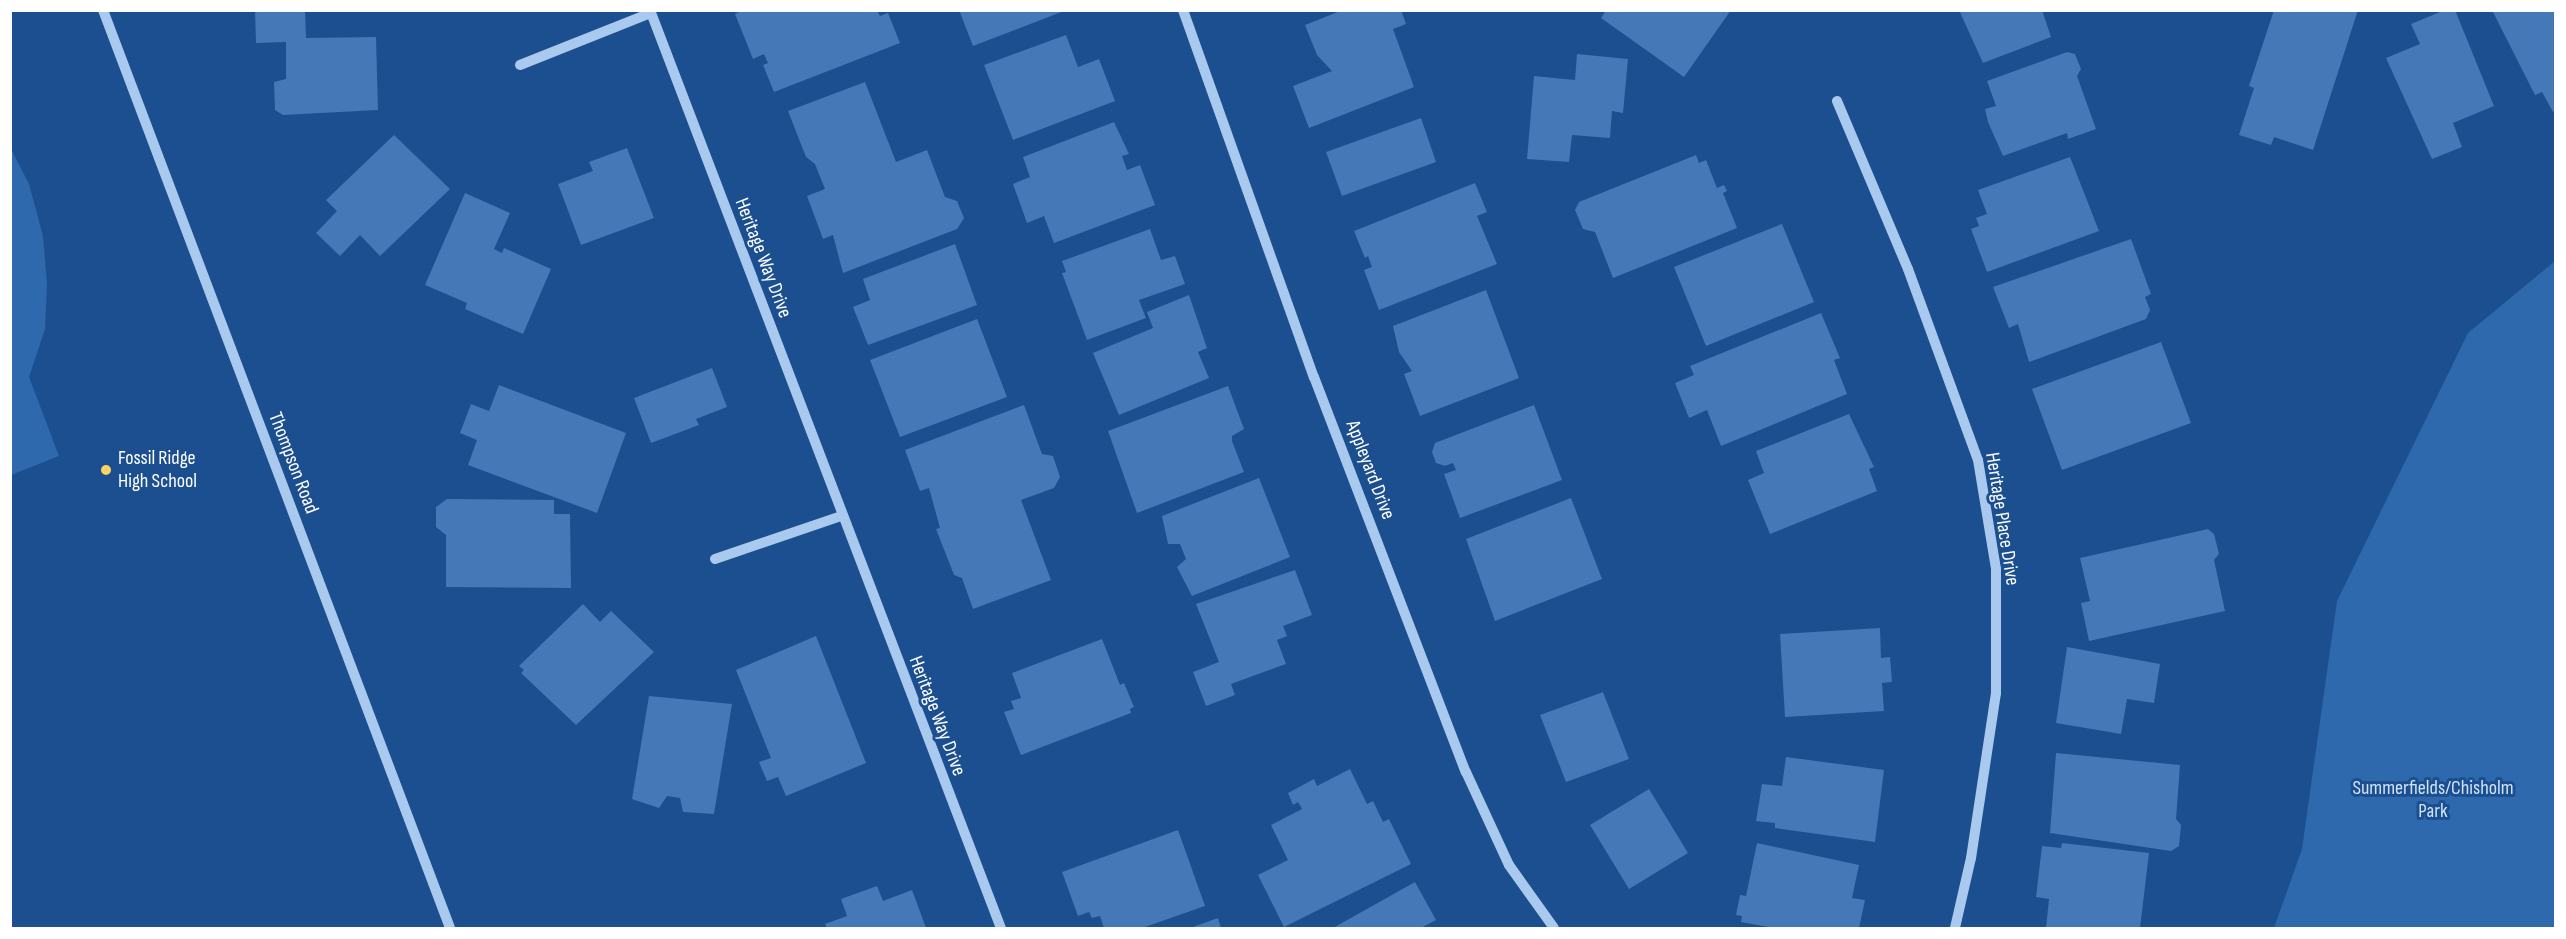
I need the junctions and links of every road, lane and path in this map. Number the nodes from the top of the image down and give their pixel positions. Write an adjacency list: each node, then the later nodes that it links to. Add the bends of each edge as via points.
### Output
1 (103, 10): 8 (street, Thompson Road)
2 (1183, 10): 10 (street, Appleyard Drive, via 1314,377 1466,772 1509,866)
3 (650, 12): 4 (street, Heritage Way Drive); 6 (street, Heritage Way Drive)
4 (520, 65)
5 (1837, 101): 11 (street, Heritage Place Drive, via 1908,269 1978,460 1996,569 1996,693 1971,858)
6 (841, 516): 7 (street); 9 (street, Heritage Way Drive)
7 (716, 559)
8 (450, 928)
9 (1000, 928)
10 (1554, 928)
11 (1955, 928)

